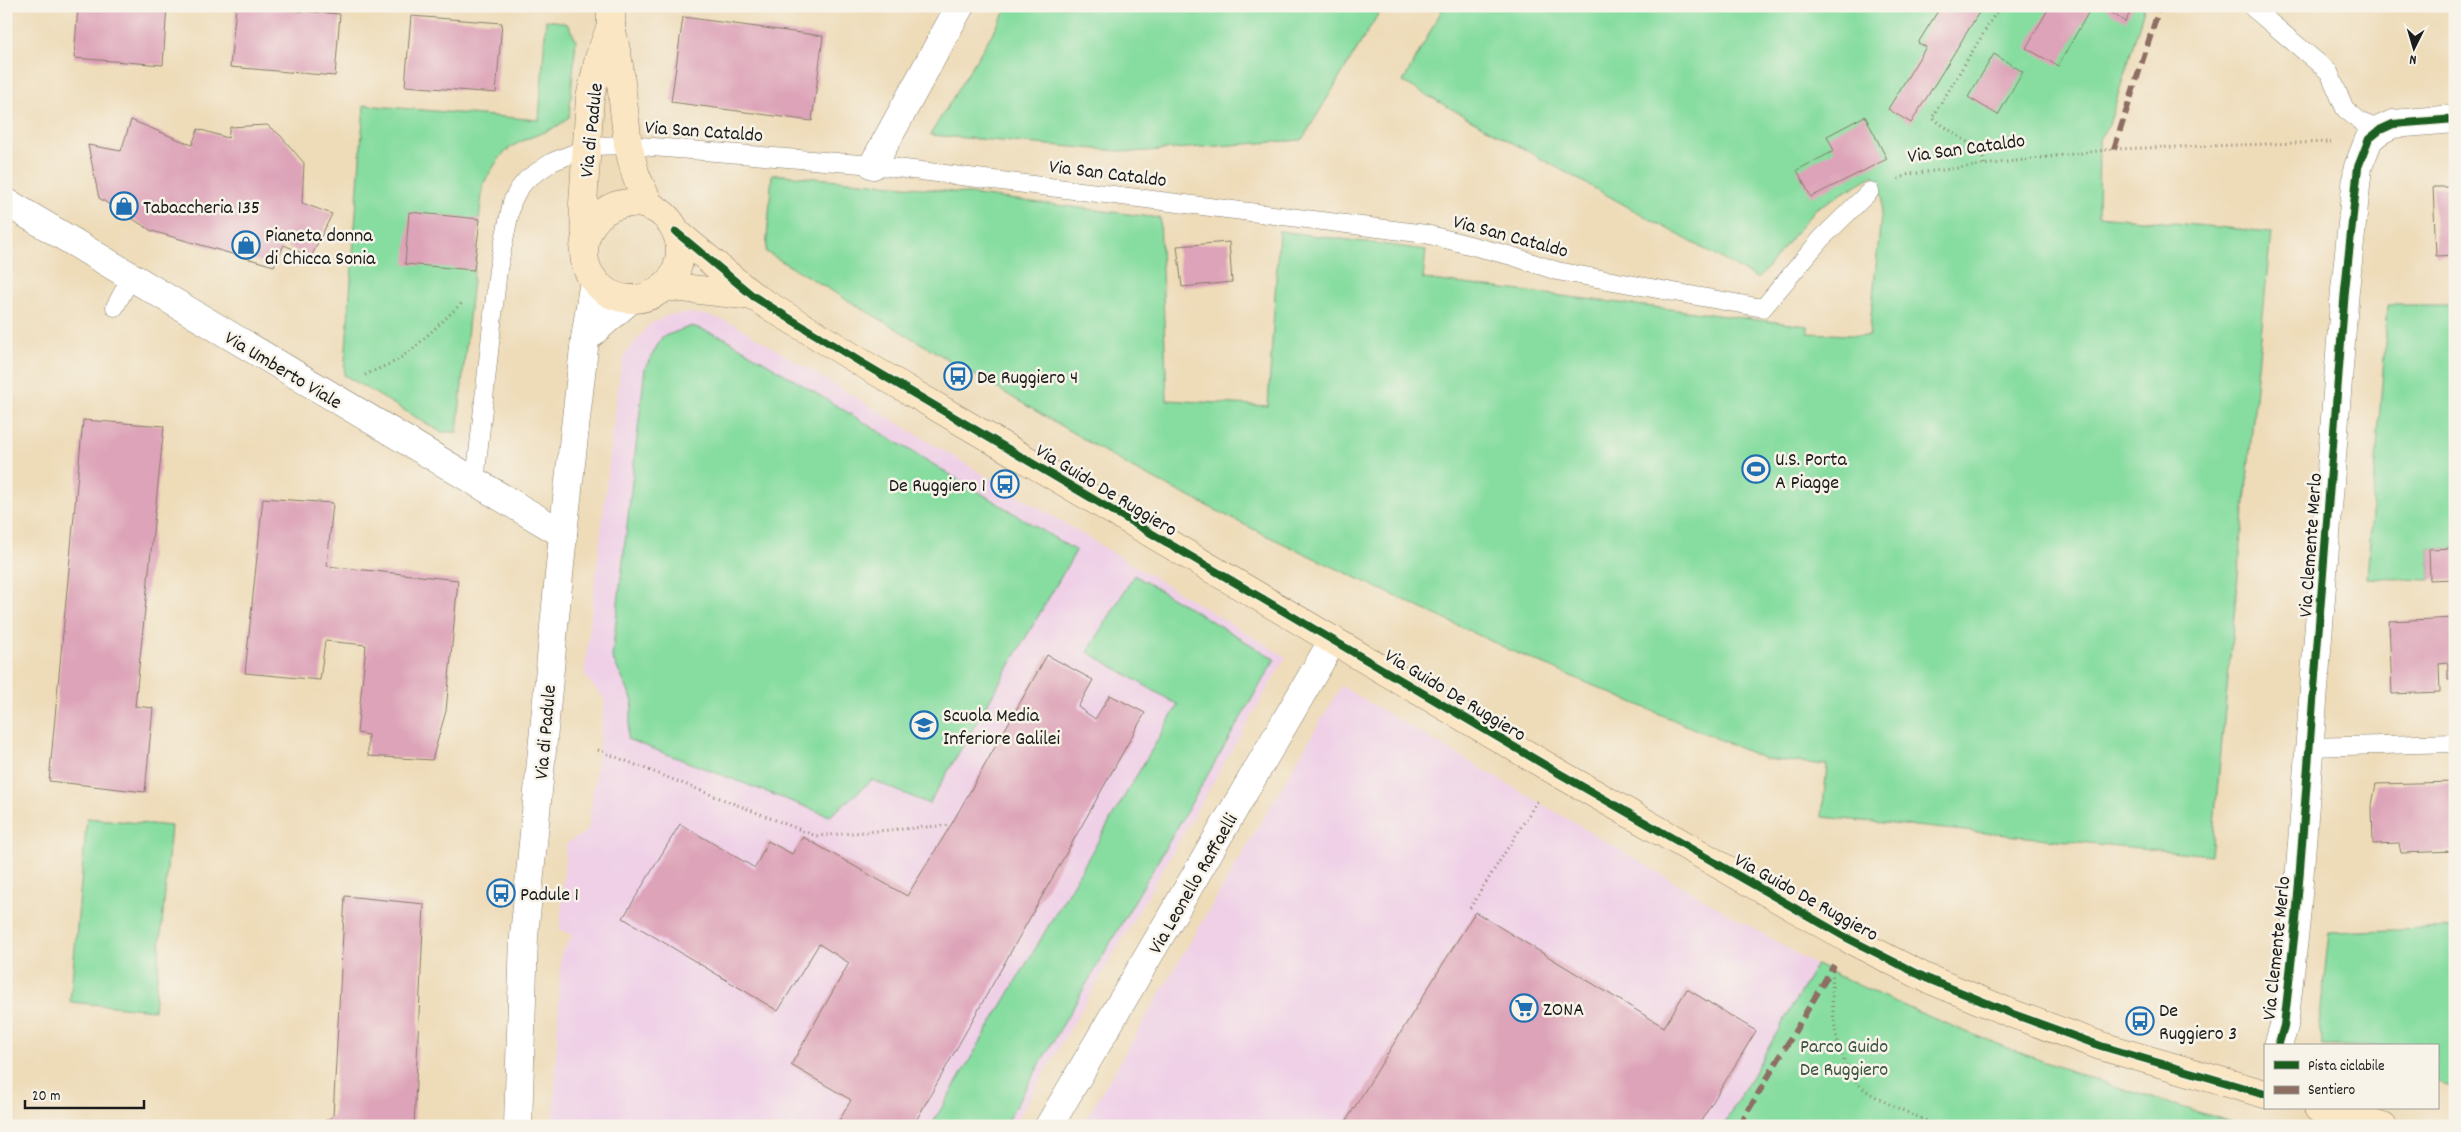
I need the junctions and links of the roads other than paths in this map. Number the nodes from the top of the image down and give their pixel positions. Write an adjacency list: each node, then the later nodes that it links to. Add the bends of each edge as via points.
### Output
1 (960, 6): 8 (street)
2 (2253, 8): 5 (lane, via 2329,72 2345,109)
3 (611, 16): 6 (street, Via di Padule); 7 (street, Via di Padule, via 593,82)
4 (2455, 119): 5 (street, via 2403,121)
5 (2375, 135): 25 (street, Via Clemente Merlo, via 2358,167 2345,290)
6 (628, 145): 7 (lane, Via San Cataldo); 8 (lane, Via San Cataldo); 11 (street, Via di Padule, via 636,176)
7 (586, 148): 13 (street, Via di Padule, via 583,204); 21 (lane, Via San Cataldo, via 539,169 518,190 509,212 498,269)
8 (873, 165): 9 (lane, Via San Cataldo, via 1426,234 1558,271 1763,308 1821,239)
9 (1870, 191)
10 (6, 202): 14 (street, Via Umberto Viale)
11 (650, 206): 12 (street, via 670,221); 13 (street, via 626,203 611,207 593,222)
12 (676, 232): 16 (street, via 679,260 674,274); 17 (street, Via Guido De Ruggiero)
13 (586, 236): 15 (street, via 584,260)
14 (131, 277): 19 (lane); 21 (street, Via Umberto Viale)
15 (594, 280): 18 (street, via 610,294); 20 (street, Via di Padule)
16 (664, 286): 17 (street, Via Guido De Ruggiero); 18 (street, via 643,298)
17 (753, 296): 23 (street, Via Guido De Ruggiero)
18 (631, 299): 20 (street)
19 (115, 307)
20 (585, 339): 22 (street, Via di Padule)
21 (475, 482): 22 (street, Via Umberto Viale)
22 (563, 534): 29 (street, Via di Padule, via 524,936)
23 (1334, 640): 27 (street, Via Guido De Ruggiero, via 1711,862 1926,978 2100,1046); 30 (street, Via Leonello Raffaelli)
24 (2455, 743): 25 (lane)
25 (2310, 747): 26 (street, Via Clemente Merlo, via 2296,920 2284,1026)
26 (2279, 1044)
27 (2264, 1093)
28 (2325, 1110): 31 (street)
29 (518, 1126)
30 (1049, 1126)
31 (2383, 1126)

